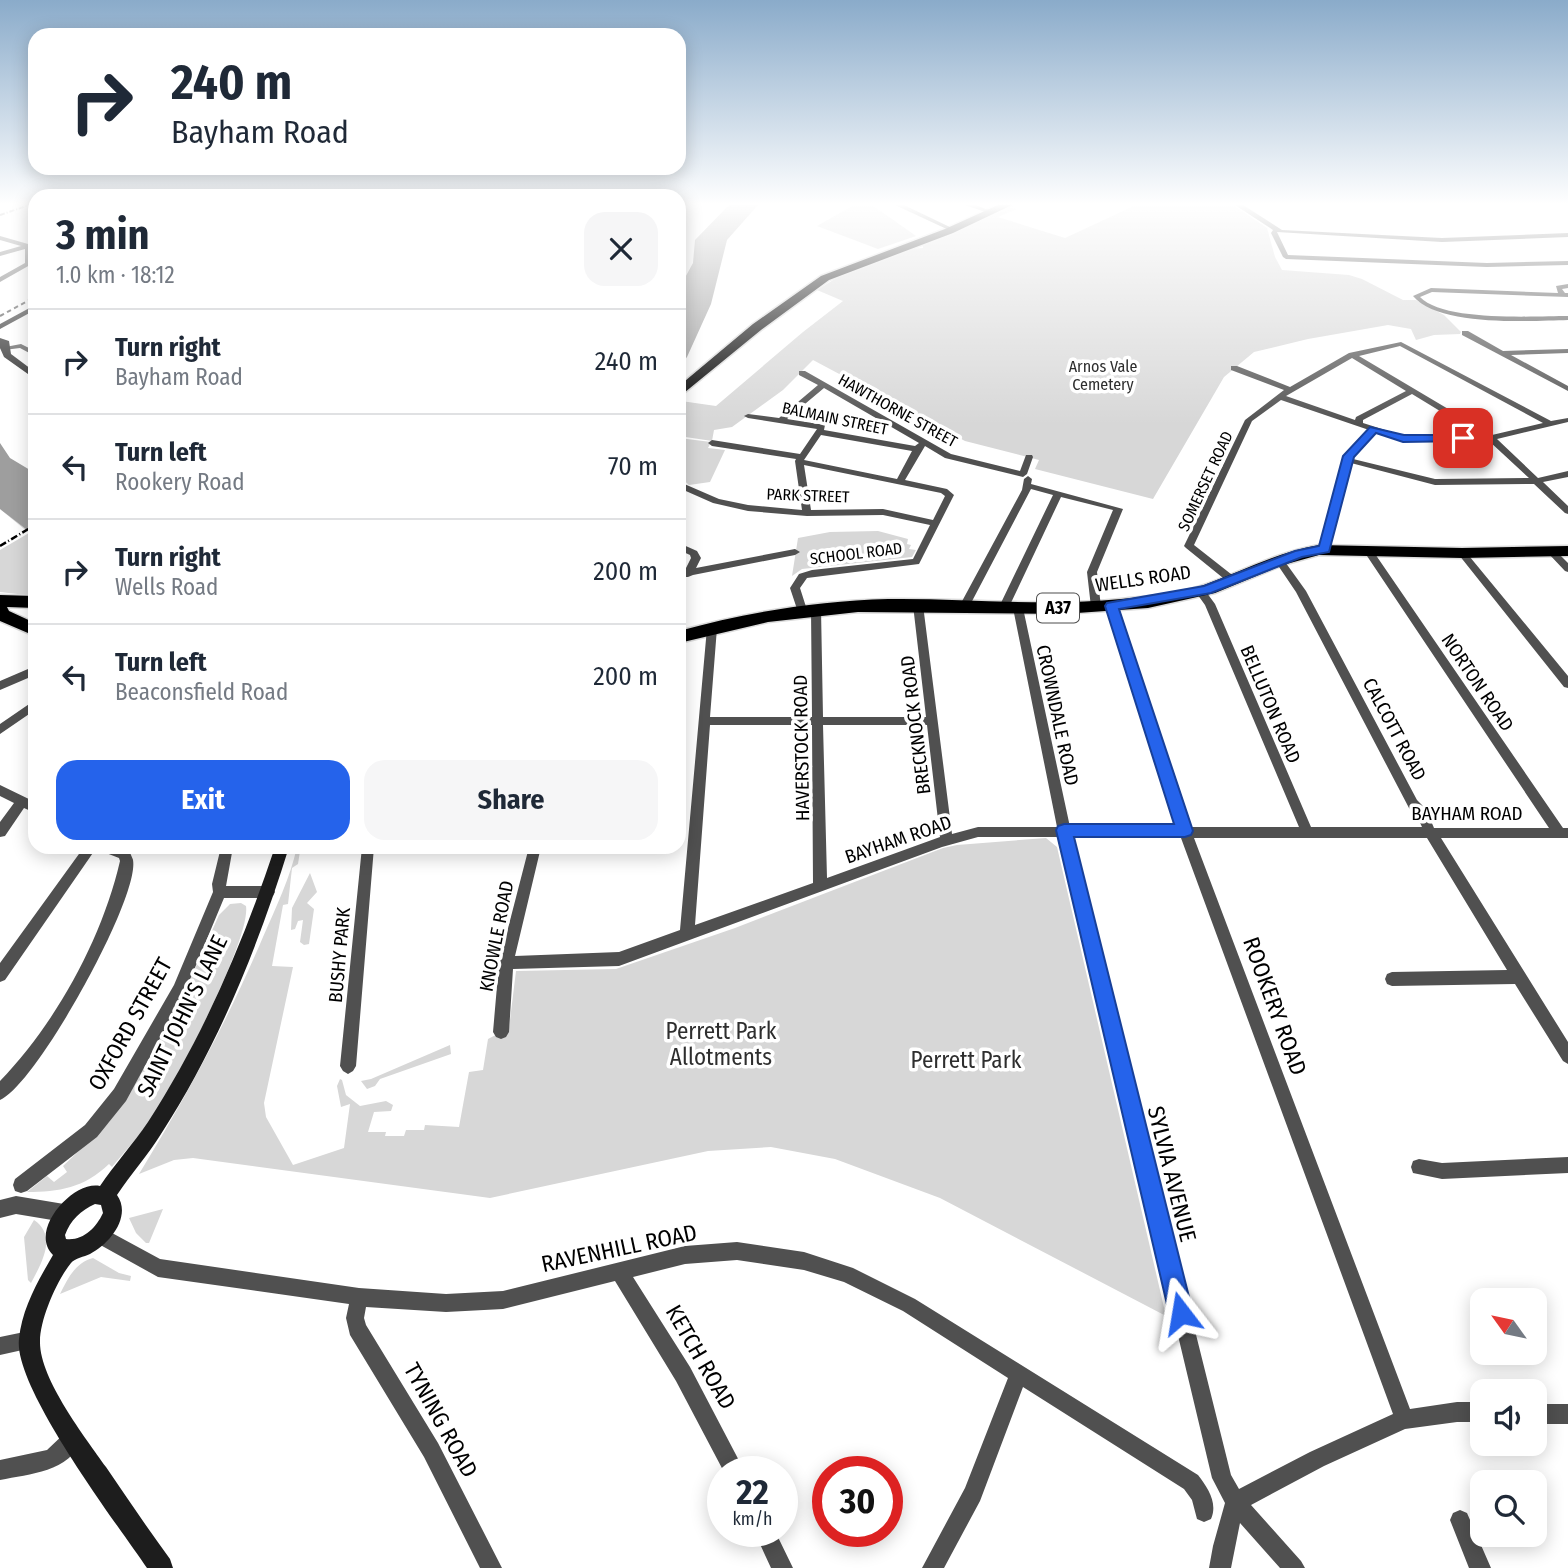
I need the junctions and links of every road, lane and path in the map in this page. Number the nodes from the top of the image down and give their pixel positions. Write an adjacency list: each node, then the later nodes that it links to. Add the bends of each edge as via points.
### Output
1 (828, 278): 17 (highway, via 757,327)
2 (1568, 286): 3 (street, via 1558,287)
3 (1566, 295): 5 (street, via 1430,290 1416,296 1426,307 1447,313)
4 (28, 311): 6 (street)
5 (1568, 318)
6 (0, 327)
7 (1465, 333): 11 (street)
8 (1, 345): 9 (street); 14 (street)
9 (28, 351)
10 (1568, 351): 11 (street)
11 (1502, 353): 18 (street)
12 (1352, 355): 19 (street, SOMERSET ROAD); 20 (street); 26 (street, SOMERSET ROAD, via 1401,344)
13 (1234, 368): 19 (street)
14 (28, 371)
15 (802, 373): 16 (street, HAWTHORNE STREET)
16 (823, 385): 24 (street); 31 (street, HAWTHORNE STREET)
17 (686, 387)
18 (1568, 389)
19 (1290, 390): 21 (street, SOMERSET ROAD)
20 (1411, 391): 25 (street, via 1359,419); 29 (street)
21 (1280, 397): 25 (street); 56 (street, SOMERSET ROAD, via 1248,422 1189,546)
22 (748, 416): 24 (street, BALMAIN STREET)
23 (1568, 420): 26 (street)
24 (780, 421): 28 (street, BALMAIN STREET, via 822,426)
25 (1359, 424): 27 (street)
26 (1550, 424): 29 (street)
27 (1374, 429): 29 (street, via 1403,439); 35 (street)
28 (819, 432): 32 (street, BALMAIN STREET); 34 (street)
29 (1491, 438): 38 (street)
30 (712, 443): 34 (street)
31 (925, 443): 32 (street); 36 (street, HAWTHORNE STREET, via 948,456)
32 (917, 449): 39 (street)
33 (1028, 457): 36 (street)
34 (801, 459): 39 (street); 44 (street)
35 (1348, 460): 38 (street, via 1434,482); 47 (street)
36 (1023, 474): 41 (street)
37 (1568, 474): 38 (street)
38 (1535, 481): 43 (street)
39 (900, 482): 45 (street, SCHOOL ROAD, via 950,495)
40 (686, 488): 44 (street, PARK STREET, via 732,505)
41 (1027, 488): 42 (street); 61 (street)
42 (1058, 494): 62 (street, ROOKERY ROAD, via 1118,509 1092,572); 63 (street)
43 (1568, 511)
44 (807, 513): 45 (street, PARK STREET, via 883,512)
45 (936, 523): 64 (street, SCHOOL ROAD, via 916,562 803,576 795,588)
46 (686, 549): 54 (street, via 696,558)
47 (1325, 549): 48 (highway, WELLS ROAD / A37); 52 (highway, WELLS ROAD / A37)
48 (1368, 550): 51 (highway, WELLS ROAD / A37); 85 (street, NORTON ROAD)
49 (1559, 551): 51 (highway, WELLS ROAD / A37); 53 (street)
50 (795, 552): 55 (street)
51 (1462, 553): 70 (street)
52 (1280, 561): 56 (highway, WELLS ROAD / A37); 84 (street, CALCOTT ROAD, via 1301,591)
53 (1568, 569)
54 (686, 571)
55 (686, 574)
56 (1232, 580): 57 (highway, WELLS ROAD / A37)
57 (1200, 591): 62 (highway, WELLS ROAD / A37); 83 (street, BELLUTON ROAD, via 1210,604)
58 (0, 602): 59 (highway); 65 (highway)
59 (28, 603)
60 (918, 605): 61 (highway, WELLS ROAD / A37); 64 (highway, WELLS ROAD / A37); 75 (street, BRECKNOCK ROAD)
61 (965, 606): 63 (highway, WELLS ROAD / A37)
62 (1104, 606): 63 (highway, WELLS ROAD / A37); 81 (street, ROOKERY ROAD)
63 (1011, 607): 80 (street, CROWNDALE ROAD)
64 (809, 609): 67 (highway, WELLS ROAD / A37); 74 (street, HAVERSTOCK ROAD)
65 (13, 611): 66 (highway, via 3,615)
66 (28, 628)
67 (712, 628): 68 (highway, WELLS ROAD / A37); 73 (street)
68 (686, 635)
69 (28, 673): 71 (street)
70 (1568, 684)
71 (0, 685)
72 (28, 712): 76 (street)
73 (706, 721): 74 (street); 96 (street)
74 (817, 721): 75 (street); 93 (street, HAVERSTOCK ROAD)
75 (932, 721): 86 (street, BRECKNOCK ROAD)
76 (0, 730)
77 (0, 790): 78 (street)
78 (22, 801): 79 (street); 82 (street)
79 (28, 804)
80 (1064, 830): 81 (street, BAYHAM ROAD); 86 (street, BAYHAM ROAD, via 978,832); 125 (street, SYLVIA AVENUE, via 1222,1478)
81 (1185, 831): 83 (street, BAYHAM ROAD); 121 (street, ROOKERY ROAD)
82 (0, 832)
83 (1307, 832): 84 (street, BAYHAM ROAD)
84 (1430, 832): 85 (street, BAYHAM ROAD); 99 (street, CALCOTT ROAD)
85 (1564, 833)
86 (947, 841): 93 (street, BAYHAM ROAD)
87 (86, 854): 98 (street)
88 (124, 854): 104 (street, via 126,872 99,945 26,1064)
89 (226, 854): 94 (street, OXFORD STREET)
90 (280, 854): 95 (street, SAINT JOHN'S LANE)
91 (367, 854): 103 (street, BUSHY PARK)
92 (533, 854): 97 (street, KNOWLE ROAD)
93 (820, 887): 96 (street, BAYHAM ROAD)
94 (220, 892): 95 (street); 107 (street, OXFORD STREET, via 178,989 120,1095 90,1131)
95 (268, 892): 108 (street, SAINT JOHN'S LANE, via 182,1083)
96 (687, 934): 97 (street, BAYHAM ROAD, via 611,961)
97 (506, 963): 101 (street, KNOWLE ROAD)
98 (0, 975)
99 (1520, 977): 100 (street); 102 (street, CALCOTT ROAD)
100 (1392, 979)
101 (501, 1032)
102 (1568, 1056)
103 (348, 1066)
104 (0, 1092)
105 (1568, 1166): 106 (street, via 1442,1171)
106 (1419, 1167)
107 (21, 1185)
108 (105, 1195): 110 (street, via 86,1196); 111 (street, via 113,1209)
109 (0, 1209): 110 (street, via 16,1205)
110 (64, 1213): 112 (street, via 55,1238)
111 (101, 1236): 112 (street, via 87,1246); 114 (street, RAVENHILL ROAD, via 159,1268)
112 (66, 1250): 115 (street, via 41,1296)
113 (622, 1270): 114 (street, RAVENHILL ROAD, via 473,1304); 117 (street, RAVENHILL ROAD, via 685,1255 737,1251 804,1261 879,1288); 123 (street, KETCH ROAD)
114 (359, 1297): 130 (street, TYNING ROAD, via 358,1328 431,1450)
115 (29, 1340): 116 (street); 122 (street, via 50,1404)
116 (0, 1346)
117 (1019, 1373): 126 (street, RAVENHILL ROAD, via 1191,1482 1201,1496); 132 (street, via 973,1494)
118 (1470, 1412): 121 (street)
119 (1547, 1414): 120 (street)
120 (1568, 1414)
121 (1404, 1419): 125 (street)
122 (73, 1439): 124 (street, via 52,1459); 129 (street)
123 (727, 1456)
124 (0, 1470)
125 (1235, 1502): 133 (street); 134 (street, SYLVIA AVENUE)
126 (1204, 1512)
127 (772, 1547): 131 (street)
128 (1474, 1547): 135 (street)
129 (156, 1566)
130 (491, 1568)
131 (782, 1568)
132 (933, 1568)
133 (1220, 1568)
134 (1294, 1568)
135 (1480, 1568)

